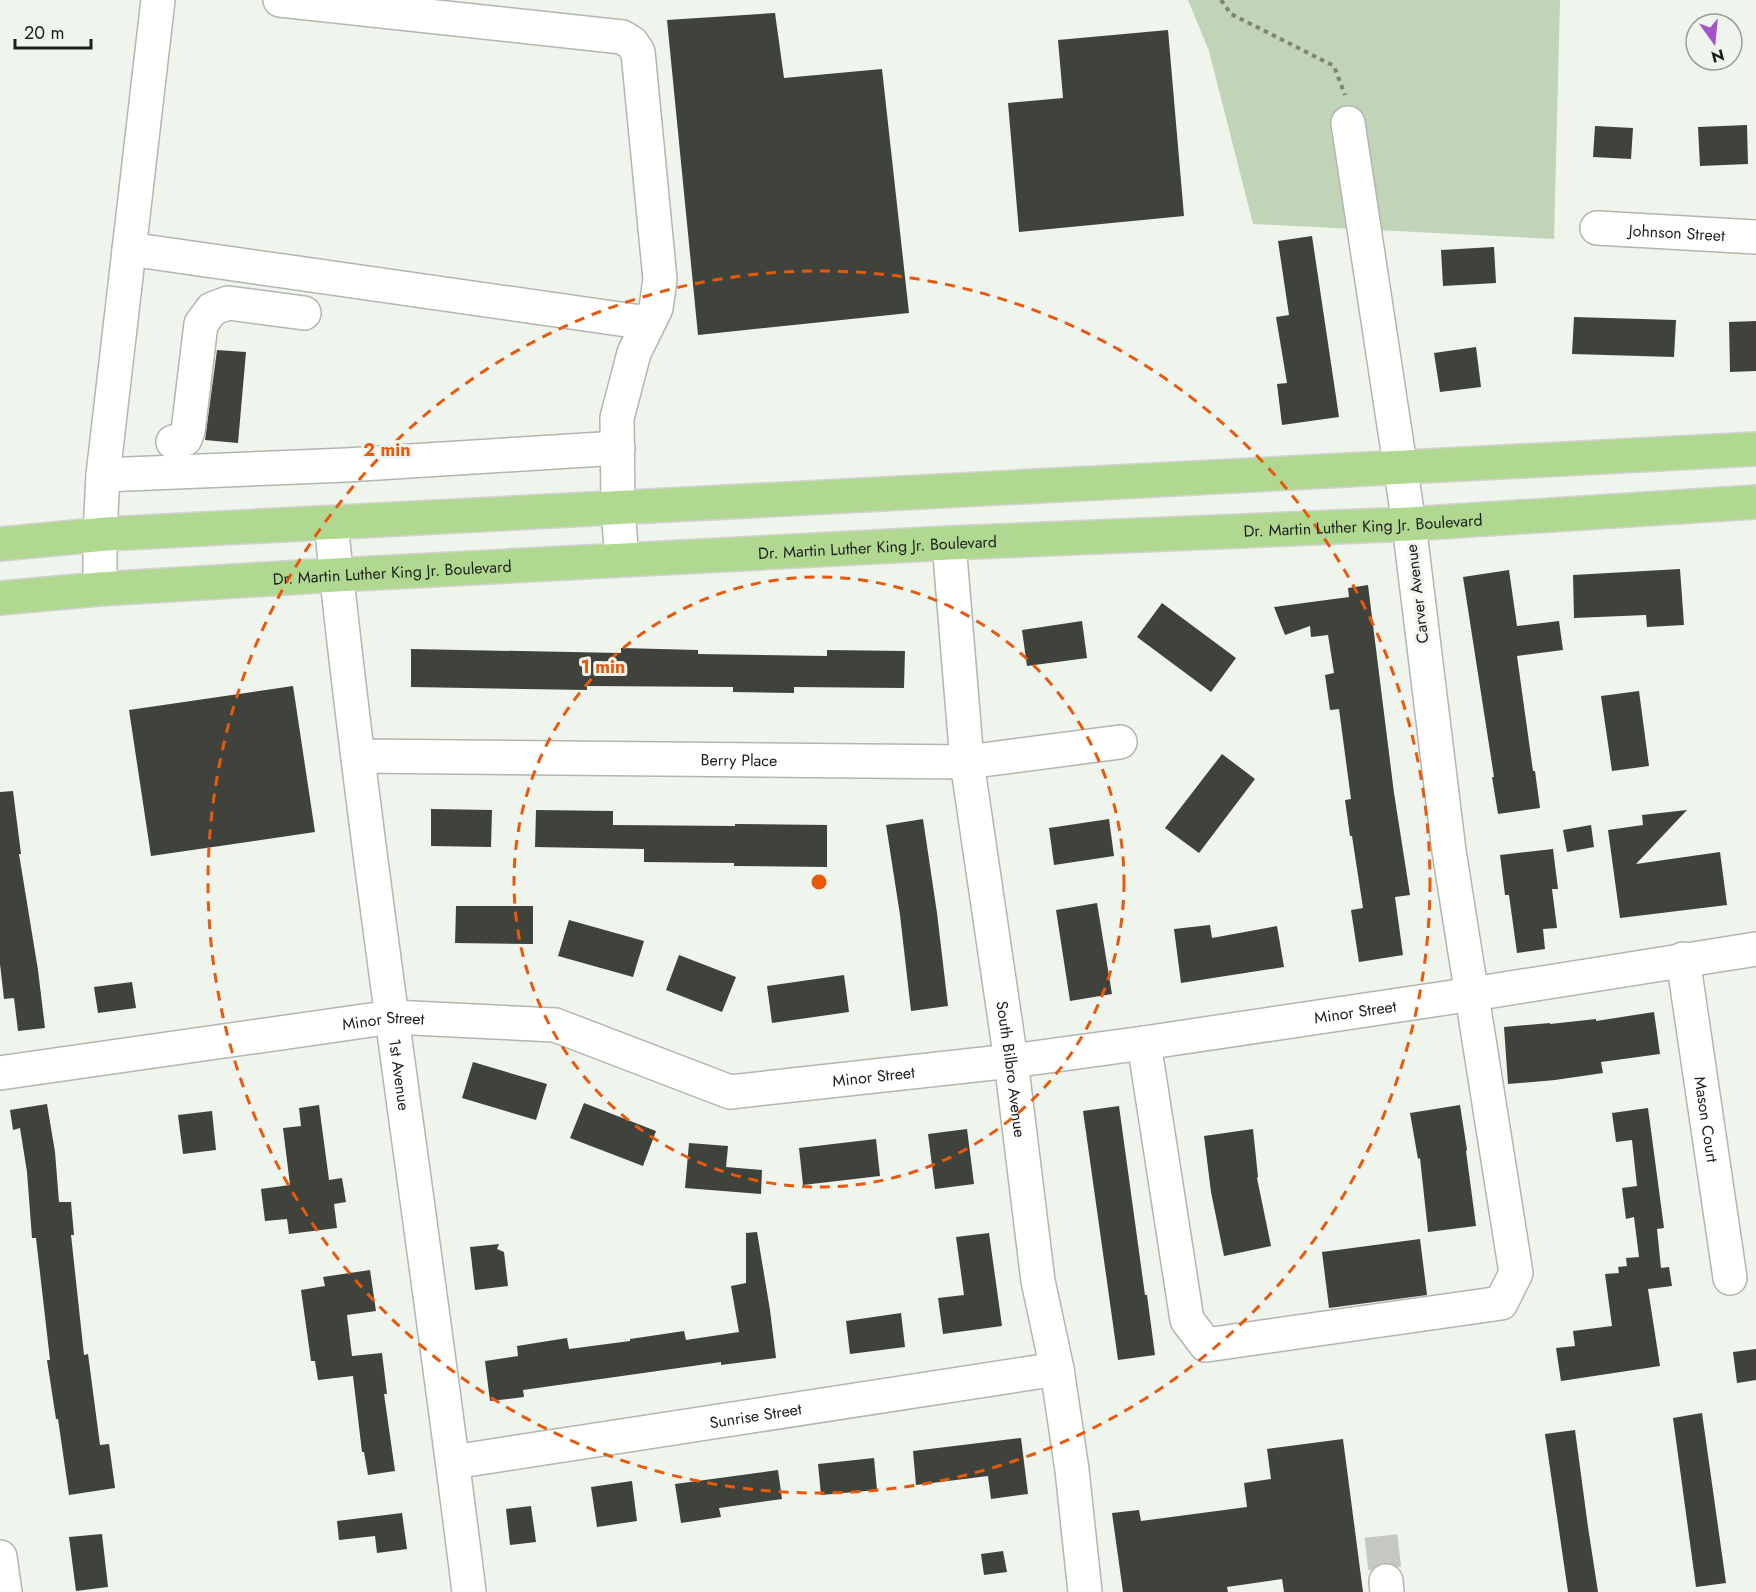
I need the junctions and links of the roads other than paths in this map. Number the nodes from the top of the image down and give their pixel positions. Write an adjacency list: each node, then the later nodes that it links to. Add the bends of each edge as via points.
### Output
1 (159, 0): 6 (street)
2 (280, 0): 8 (street, via 622,37 632,44 638,52 660,279 656,308)
3 (1347, 109): 12 (street, Carver Avenue)
4 (1597, 228): 5 (street, Johnson Street)
5 (1756, 237)
6 (129, 249): 8 (street); 13 (street)
7 (304, 313): 9 (street, via 228,303 212,309 201,324 188,431 185,439)
8 (648, 323): 10 (street, via 634,353 617,418)
9 (173, 442)
10 (618, 448): 13 (street); 15 (street)
11 (1756, 449): 12 (main road)
12 (1400, 466): 15 (main road); 17 (street, Carver Avenue)
13 (102, 475): 18 (street)
14 (1756, 502): 17 (main road, Dr. Martin Luther King Jr. Boulevard)
15 (618, 508): 16 (main road); 21 (street)
16 (331, 523): 18 (main road); 22 (street, 1st Avenue)
17 (1409, 524): 19 (main road, Dr. Martin Luther King Jr. Boulevard); 30 (street, Carver Avenue, via 1449,851)
18 (100, 535): 20 (main road); 23 (street)
19 (949, 543): 21 (main road, Dr. Martin Luther King Jr. Boulevard); 27 (street, South Bilbro Avenue)
20 (0, 544)
21 (622, 560): 22 (main road, Dr. Martin Luther King Jr. Boulevard)
22 (336, 575): 23 (main road, Dr. Martin Luther King Jr. Boulevard); 26 (street, 1st Avenue)
23 (100, 589): 24 (main road, Dr. Martin Luther King Jr. Boulevard)
24 (0, 598)
25 (1120, 742): 27 (street, Berry Place)
26 (358, 756): 27 (street, Berry Place); 31 (street, 1st Avenue)
27 (967, 762): 33 (street, South Bilbro Avenue)
28 (1756, 949): 29 (street, Minor Street)
29 (1683, 959): 30 (street, Minor Street); 35 (street, Mason Court)
30 (1473, 994): 32 (street, Minor Street); 32 (street, Carver Avenue, via 1516,1273 1501,1303 1206,1345 1187,1320)
31 (392, 1017): 33 (street, Minor Street, via 555,1025 730,1092); 34 (street, Minor Street); 37 (street, 1st Avenue)
32 (1144, 1043): 33 (street, Minor Street)
33 (1011, 1061): 36 (street, South Bilbro Avenue, via 1039,1291)
34 (0, 1073)
35 (1730, 1278)
36 (1057, 1369): 37 (street, Sunrise Street); 41 (street, South Bilbro Avenue)
37 (453, 1462): 40 (street, 1st Avenue)
38 (0, 1557): 39 (street)
39 (5, 1592)
40 (469, 1592)
41 (1085, 1592)

